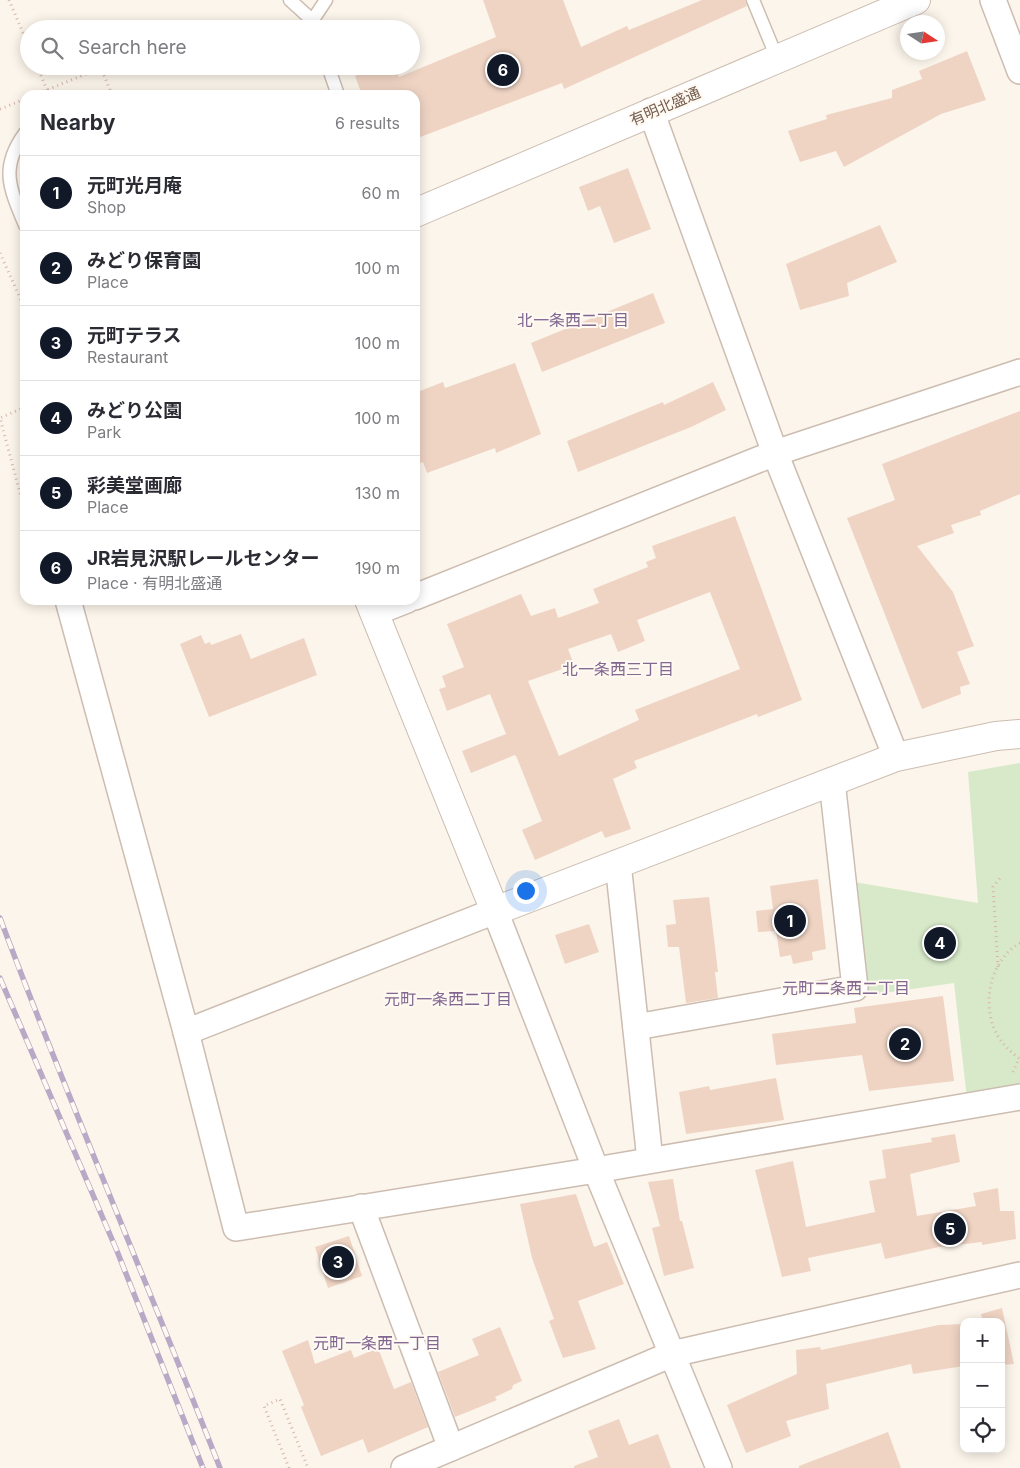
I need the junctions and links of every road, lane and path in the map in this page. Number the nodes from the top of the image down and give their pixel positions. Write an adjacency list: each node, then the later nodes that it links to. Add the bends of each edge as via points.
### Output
1 (9, 0): 9 (path)
2 (290, 0): 7 (lane)
3 (326, 0): 8 (lane)
4 (753, 0): 10 (lane)
5 (916, 0): 10 (street, 有明北盛通)
6 (993, 0): 11 (street)
7 (306, 20)
8 (314, 20)
9 (20, 26)
10 (777, 58): 21 (street, 有明北盛通)
11 (1020, 71)
12 (41, 75): 16 (path)
13 (84, 75): 16 (path)
14 (104, 75): 17 (path)
15 (331, 75): 18 (lane)
16 (47, 90)
17 (110, 90)
18 (336, 90)
19 (20, 101): 20 (path)
20 (0, 109)
21 (651, 112): 23 (street, 有明北盛通); 29 (street)
22 (20, 138): 24 (lane, via 7,158 4,176)
23 (420, 211)
24 (20, 213)
25 (0, 253): 26 (path)
26 (20, 299)
27 (1020, 372): 29 (street)
28 (20, 409): 30 (path, via 0,418)
29 (775, 453): 31 (street); 35 (street)
30 (20, 493)
31 (420, 595)
32 (69, 605): 43 (street)
33 (371, 606): 39 (street)
34 (1020, 734): 35 (street)
35 (896, 757): 36 (street)
36 (832, 781): 37 (street); 42 (street, via 855,988)
37 (618, 863): 39 (street); 42 (street)
38 (1000, 878): 41 (path, via 993,886)
39 (494, 911): 43 (street); 47 (street)
40 (1020, 943): 41 (path, via 1003,958)
41 (998, 968): 44 (path, via 992,979 988,1003 993,1028 1006,1048)
42 (636, 1027): 46 (street)
43 (186, 1032): 48 (street, via 236,1228)
44 (1020, 1059)
45 (1020, 1097): 46 (street)
46 (650, 1160): 47 (street)
47 (596, 1170): 48 (street); 50 (street)
48 (361, 1207): 51 (street)
49 (1020, 1275): 50 (street)
50 (672, 1354): 51 (street); 55 (street)
51 (450, 1448): 54 (street)
52 (289, 1468): 53 (path, via 264,1406 280,1399)
53 (308, 1468)
54 (404, 1468)
55 (719, 1468)

